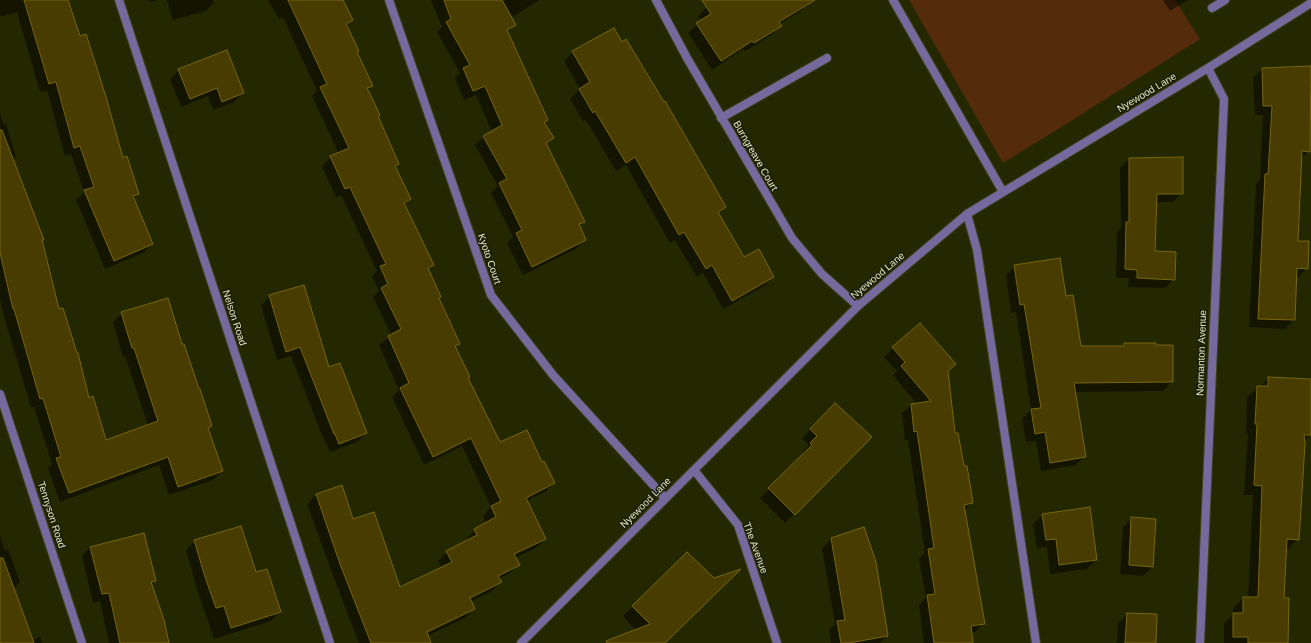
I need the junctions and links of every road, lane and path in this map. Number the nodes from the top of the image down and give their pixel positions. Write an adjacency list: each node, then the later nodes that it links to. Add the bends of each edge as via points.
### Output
1 (119, 0): 18 (street, Nelson Road)
2 (389, 0): 16 (street, Kyoto Court, via 491,295 553,375)
3 (656, 0): 10 (street, Burngreave Court)
4 (893, 0): 11 (street)
5 (1225, 0): 7 (street)
6 (1311, 3): 9 (street, Nyewood Lane)
7 (1212, 8)
8 (827, 58): 10 (street)
9 (1208, 68): 11 (street, Nyewood Lane); 22 (street, Normanton Avenue, via 1224,99)
10 (721, 118): 13 (street, Burngreave Court, via 792,238 822,274)
11 (1003, 192): 12 (street, Nyewood Lane)
12 (967, 214): 13 (street, Nyewood Lane); 21 (street, via 978,250)
13 (858, 306): 15 (street, Nyewood Lane)
14 (0, 394): 17 (street, Tennyson Road)
15 (694, 470): 16 (street, Nyewood Lane); 20 (street, The Avenue, via 738,525)
16 (665, 498): 19 (street, Nyewood Lane)
17 (82, 643)
18 (330, 643)
19 (521, 643)
20 (777, 643)
21 (1036, 643)
22 (1200, 643)

